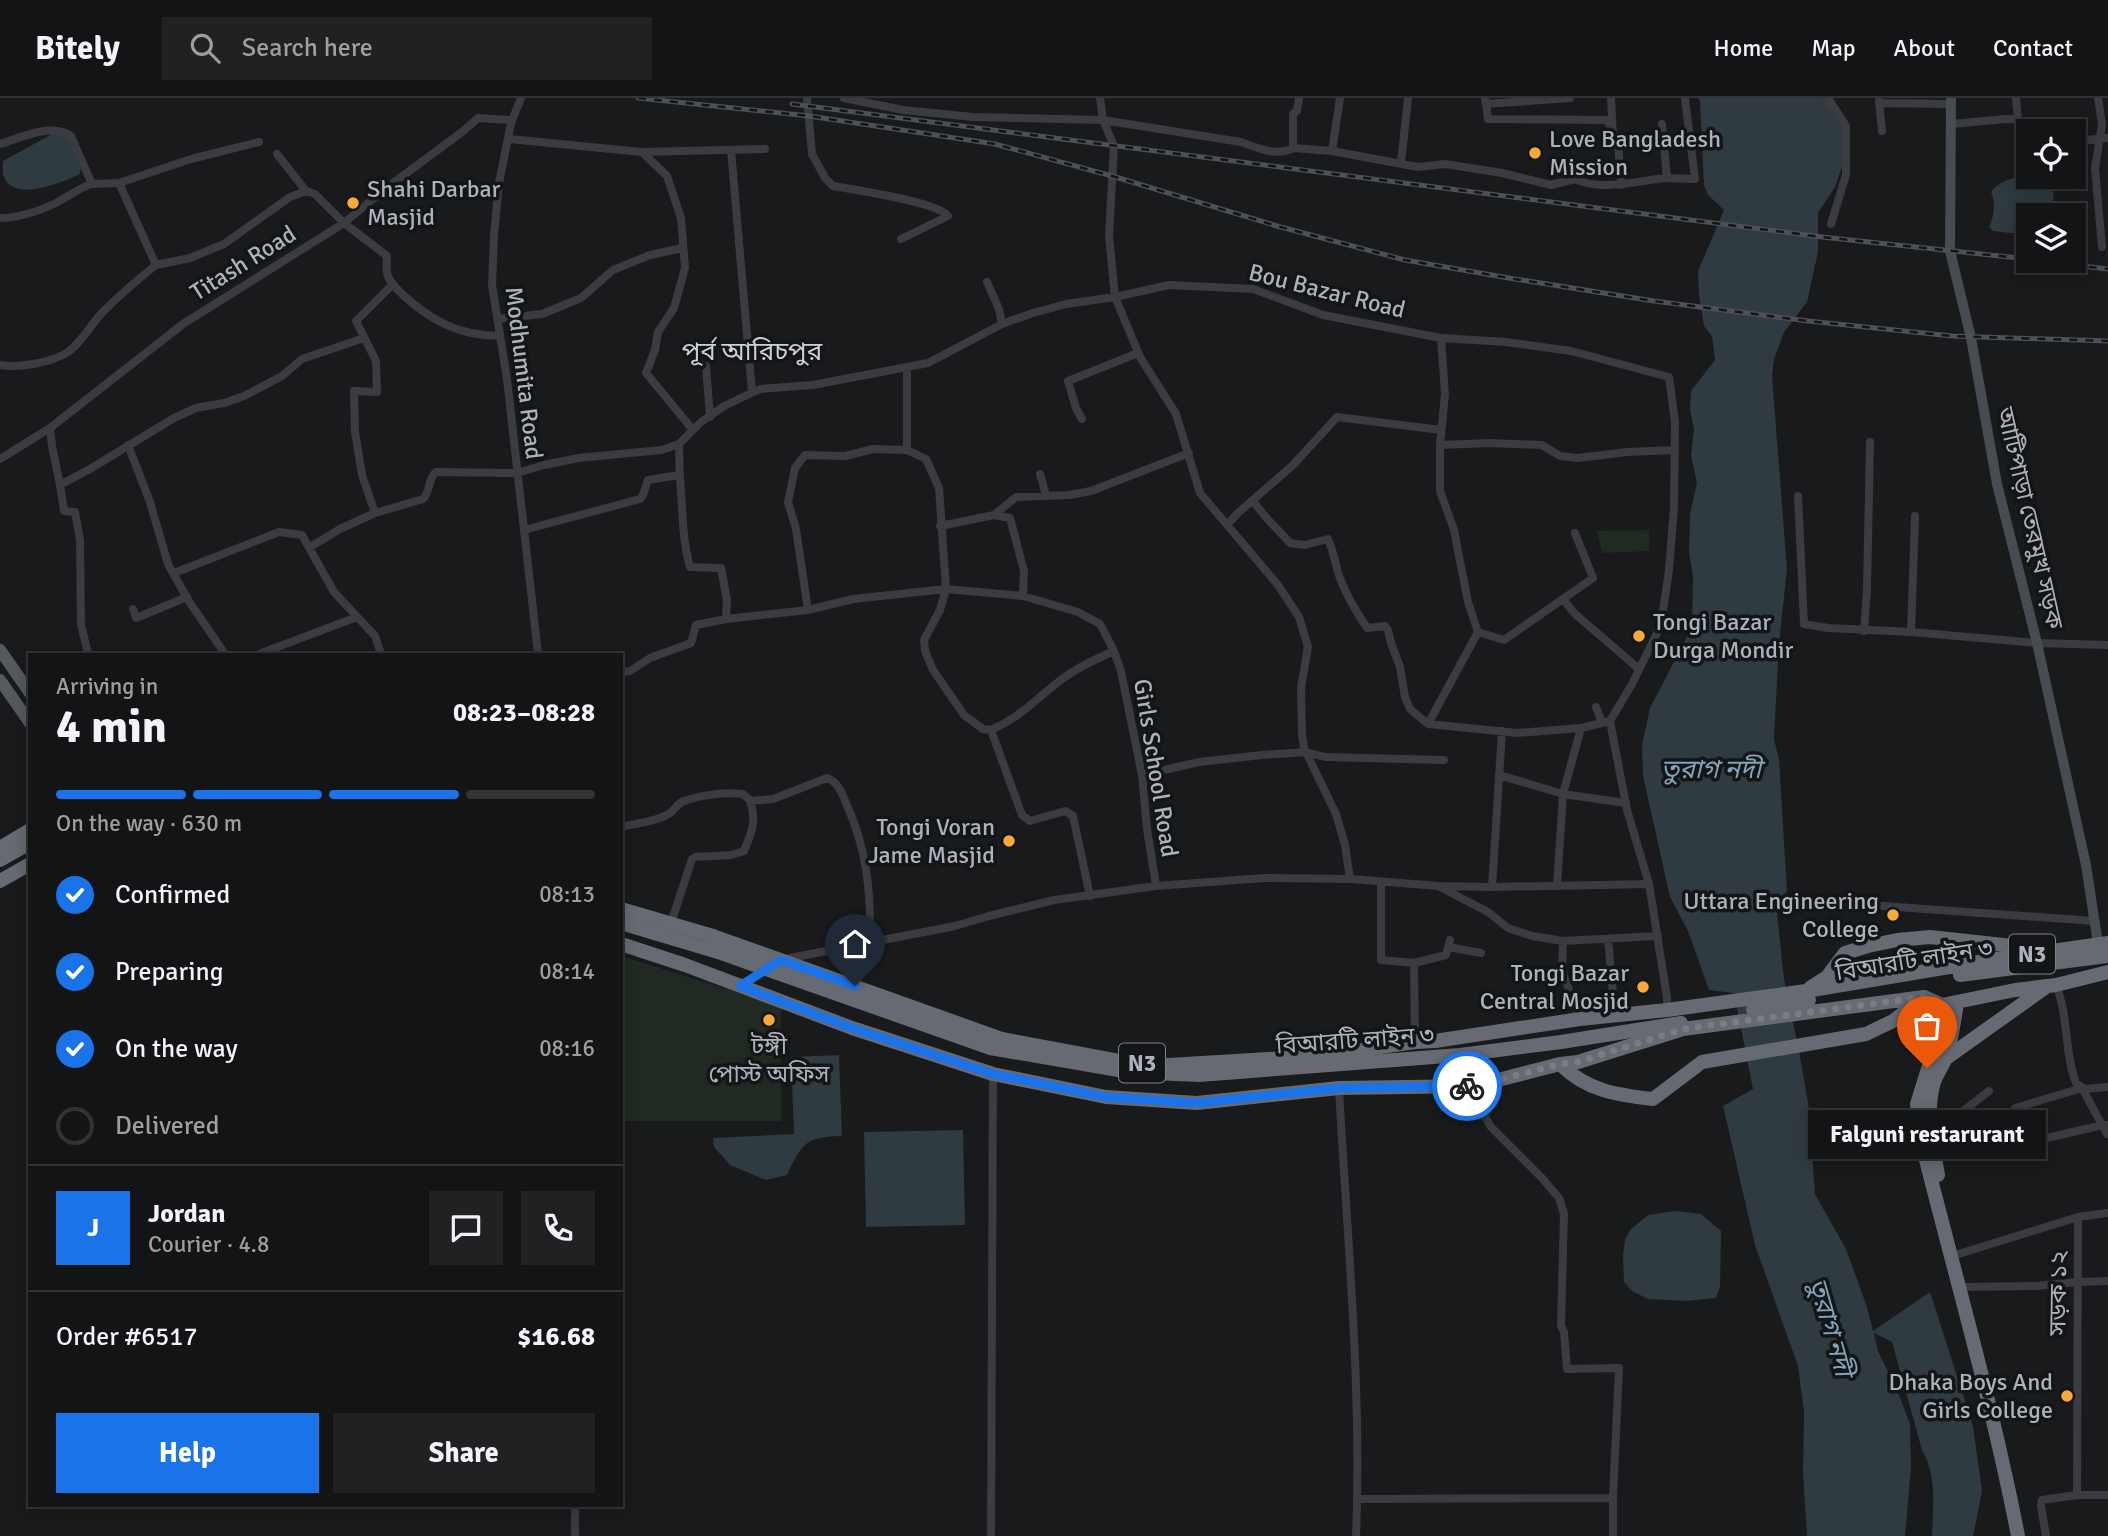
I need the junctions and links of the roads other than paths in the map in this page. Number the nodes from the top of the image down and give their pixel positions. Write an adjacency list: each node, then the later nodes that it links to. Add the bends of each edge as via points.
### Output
1 (521, 98): 19 (street, Modhumita Road)
2 (807, 98): 46 (street, via 812,154 833,186 917,203 948,216)
3 (844, 98): 20 (street, via 973,117)
4 (1100, 98): 20 (street)
5 (1299, 98): 30 (street, via 1292,120)
6 (1340, 98): 34 (street)
7 (1408, 98): 36 (street)
8 (1570, 98): 15 (street)
9 (1612, 98): 25 (street)
10 (1685, 98): 37 (street, via 1695,179)
11 (1828, 98): 45 (street, via 1846,126 1846,175)
12 (2016, 98): 18 (street)
13 (2098, 98): 26 (street)
14 (1879, 100): 16 (street); 23 (street)
15 (1486, 101): 25 (street, via 1488,119 1608,120)
16 (1951, 101): 22 (main road, আটিপাড়া তেরমুখ সড়ক)
17 (2016, 119): 22 (street)
18 (2018, 119)
19 (512, 120): 24 (street, Modhumita Road); 44 (street, Titash Road, via 478,118)
20 (1103, 120): 30 (street, via 1241,142 1260,150 1285,152); 52 (street, via 1114,146 1109,236)
21 (1662, 124): 37 (street)
22 (1952, 124): 103 (main road, আটিপাড়া তেরমুখ সড়ক, via 1950,251 1997,484)
23 (1882, 131)
24 (509, 138): 33 (street); 53 (street, Modhumita Road, via 494,234 492,285)
25 (1614, 138): 40 (street, via 1618,139)
26 (2104, 138): 27 (street); 42 (street, via 2095,168)
27 (2086, 140)
28 (259, 142): 38 (street)
29 (0, 144): 39 (street, via 51,129 65,132)
30 (1293, 148): 34 (street)
31 (765, 149): 32 (street)
32 (731, 150): 33 (street); 62 (street)
33 (642, 152): 48 (street, via 667,176 681,219)
34 (1332, 152): 36 (street)
35 (277, 154): 41 (street)
36 (1401, 163): 40 (street, via 1418,167 1445,164 1551,185 1575,179 1584,184)
37 (1667, 178): 40 (street)
38 (119, 183): 39 (street); 49 (street)
39 (92, 184): 43 (street, via 29,213)
40 (1621, 185)
41 (306, 191): 44 (street, via 316,194); 49 (street, via 225,244)
42 (2104, 207): 47 (street)
43 (0, 218)
44 (344, 223): 51 (street, via 387,256); 65 (street, Titash Road, via 183,324)
45 (1831, 224)
46 (901, 239)
47 (2102, 247)
48 (683, 248): 53 (street, via 613,270 581,298 542,314); 66 (street, via 685,268 674,308 658,332 646,373)
49 (156, 265): 59 (street, via 122,292 69,352 27,365)
50 (987, 282): 54 (street)
51 (393, 284): 55 (street, via 441,322 482,336); 56 (street, via 356,321)
52 (1115, 297): 54 (street, Bou Bazar Road, via 1066,304); 57 (street, Bou Bazar Road, via 1169,285 1253,289 1323,315); 58 (street)
53 (497, 319): 55 (street, Modhumita Road)
54 (1002, 324): 61 (street, Bou Bazar Road, via 929,363)
55 (500, 335): 76 (street, Modhumita Road)
56 (364, 338): 70 (street, via 302,359 253,391 196,408); 83 (street, via 376,361 377,391 354,391 355,432 362,475)
57 (1441, 338): 67 (street, via 1445,394); 73 (street, Bou Bazar Road, via 1571,351 1669,377)
58 (1138, 352): 64 (street, via 1069,381); 74 (street, via 1176,414)
59 (0, 365)
60 (706, 366): 63 (street)
61 (907, 368): 62 (street, Bou Bazar Road); 72 (street)
62 (752, 392): 63 (street, Bou Bazar Road)
63 (710, 417): 66 (street, Bou Bazar Road)
64 (1082, 419)
65 (51, 428): 75 (street, Titash Road); 79 (street)
66 (693, 430): 69 (street, Bou Bazar Road)
67 (1441, 430): 71 (street); 82 (street, via 1337,417)
68 (1870, 442): 100 (street)
69 (679, 444): 76 (street, via 662,450 578,458); 78 (street)
70 (128, 445): 79 (street); 91 (street)
71 (1440, 445): 73 (street, via 1542,445 1560,456 1578,458); 101 (street, via 1440,491)
72 (906, 450): 87 (street, via 926,460 939,488); 97 (street, via 806,455 795,468 788,502)
73 (1675, 450): 112 (street, via 1674,507 1661,625)
74 (1189, 453): 80 (street, via 1090,491); 86 (street, via 1200,493)
75 (0, 459)
76 (517, 473): 83 (street, via 436,472 423,499); 88 (street, Modhumita Road)
77 (1040, 474): 80 (street)
78 (679, 475): 88 (street, via 648,480 640,499); 99 (street, via 682,531 690,567 721,568)
79 (60, 485): 107 (street, via 64,512 75,512 80,540 81,624)
80 (1046, 495): 84 (street, via 1016,497)
81 (1798, 496): 100 (street, via 1804,624)
82 (1253, 500): 86 (street); 119 (street, via 1290,544 1328,539 1344,587 1367,628 1385,625 1388,630 1410,709)
83 (375, 513): 90 (street)
84 (994, 515): 87 (street); 93 (street, via 1010,518 1024,571)
85 (1915, 516): 102 (street)
86 (1227, 525): 123 (street, via 1299,617 1308,647 1301,688)
87 (940, 526): 92 (street)
88 (524, 530): 111 (street, Modhumita Road)
89 (1574, 533): 95 (street, via 1593,578)
90 (310, 547): 91 (street, via 302,535 279,532); 98 (street, via 334,592)
91 (174, 573): 94 (street)
92 (946, 589): 93 (street, Girls School Road); 97 (street, Girls School Road, via 853,599); 121 (street, via 924,640 925,651 958,708 983,729)
93 (1023, 596): 106 (street, Girls School Road, via 1078,612 1100,624)
94 (187, 597): 96 (street, via 136,618); 108 (street)
95 (1563, 599): 101 (street, via 1504,640); 112 (street)
96 (134, 609)
97 (808, 610): 99 (street, Girls School Road)
98 (357, 617): 109 (street); 110 (street, via 375,636)
99 (726, 619): 113 (street, Girls School Road, via 696,625 691,643)
100 (1864, 631): 102 (street)
101 (1478, 632): 119 (street)
102 (1911, 632): 103 (street)
103 (2037, 643): 104 (street); 147 (main road, আটিপাড়া তেরমুখ সড়ক)
104 (2108, 645)
105 (0, 650): 115 (main road)
106 (1114, 651): 121 (street, via 1073,672 1034,705); 125 (street, Girls School Road)
107 (88, 653)
108 (224, 653)
109 (261, 653)
110 (381, 653)
111 (537, 653)
112 (1639, 670): 118 (street)
113 (623, 672)
114 (0, 680): 117 (main road)
115 (28, 690)
116 (1596, 707): 118 (street)
117 (28, 720)
118 (1606, 722): 120 (street); 129 (street)
119 (1428, 724): 122 (street)
120 (1581, 728): 122 (street); 127 (street)
121 (991, 730): 144 (street, via 1021,815 1030,821 1065,811 1073,816)
122 (1502, 731): 126 (street)
123 (1306, 752): 124 (street, via 1325,757); 125 (street, via 1199,762); 136 (street, via 1336,814)
124 (1444, 760)
125 (1142, 775): 140 (street, Girls School Road)
126 (1499, 775): 127 (street); 143 (street)
127 (1563, 794): 129 (street); 142 (street)
128 (751, 802): 130 (street, via 743,794 733,793 699,798 681,802 671,813); 148 (street, via 754,828 744,851 692,859); 153 (street, via 833,780 854,820 864,854)
129 (1626, 803): 139 (street)
130 (623, 826)
131 (28, 831): 133 (highway)
132 (28, 844): 134 (highway)
133 (0, 848)
134 (0, 860)
135 (28, 865): 137 (highway)
136 (1350, 879): 138 (street); 140 (street, via 1264,878)
137 (0, 881)
138 (1381, 882): 141 (street); 159 (street, via 1381,960)
139 (1648, 884): 142 (street); 150 (street)
140 (1156, 886): 144 (street)
141 (1439, 886): 143 (street); 152 (street, via 1508,928)
142 (1557, 886): 143 (street)
143 (1492, 887)
144 (1090, 896): 153 (street)
145 (1827, 902): 147 (street)
146 (623, 910): 148 (highway)
147 (2094, 921): 154 (main road, আটিপাড়া তেরমুখ সড়ক)
148 (671, 923): 160 (highway, bridge, via 713,936)
149 (623, 924): 160 (highway, বিআরটি লাইন ৩, bridge)
150 (1658, 936): 151 (street); 167 (street)
151 (1608, 939): 152 (street); 168 (street)
152 (1563, 941): 169 (street, via 1563,971)
153 (870, 942): 160 (street)
154 (2103, 944): 156 (highway, N3)
155 (623, 945): 162 (highway, N3)
156 (2058, 951): 165 (highway, N3, via 1956,967); 165 (highway, via 1930,937 1897,940 1845,953)
157 (1481, 953): 159 (street, via 1449,944 1446,955)
158 (2108, 956): 165 (highway, বিআরটি লাইন ৩)
159 (1414, 963): 170 (street)
160 (777, 966): 162 (street); 165 (highway, বিআরটি লাইন ৩, bridge, via 990,1048 1130,1072 1199,1075 1460,1055); 170 (highway, N3, via 1002,1039 1119,1061 1169,1065 1306,1057)
161 (2108, 972): 163 (highway, N3)
162 (740, 986): 174 (highway, N3)
163 (2051, 986): 166 (highway, N3); 171 (highway); 178 (street, via 2063,1003 2073,1075)
164 (1924, 997): 165 (highway, N3); 166 (highway); 172 (highway, via 1893,1021 1866,1034 1702,1062 1653,1099 1611,1094 1574,1078); 173 (highway, via 1930,1039)
165 (1805, 1001): 167 (highway, N3); 172 (highway, N3)
166 (1950, 1004): 171 (highway, via 1953,1031); 173 (highway)
167 (1667, 1010): 168 (highway, N3)
168 (1615, 1015): 169 (highway, N3)
169 (1580, 1019): 170 (highway, N3)
170 (1415, 1042)
171 (1945, 1059): 180 (highway, via 1934,1081)
172 (1560, 1064): 175 (highway, N3)
173 (1927, 1068): 184 (highway, via 1917,1104 1920,1136)
174 (993, 1074): 177 (highway, N3, via 1106,1097 1186,1102); 194 (street)
175 (1475, 1086): 177 (highway, N3); 190 (street, via 1490,1126 1559,1198 1564,1214 1561,1326 1567,1368 1619,1368)
176 (2108, 1087): 178 (street)
177 (1339, 1088): 191 (street, via 1356,1353)
178 (2082, 1088): 181 (street); 181 (street, via 2015,1108 2011,1121 2020,1132 2038,1140)
179 (1989, 1091): 180 (street, via 1958,1115)
180 (1930, 1118): 184 (highway)
181 (2106, 1128)
182 (2108, 1213): 183 (street)
183 (2078, 1217): 184 (street); 186 (street, সড়ক ১২)
184 (1952, 1256): 187 (highway)
185 (2108, 1281): 186 (street)
186 (2077, 1282): 187 (street); 188 (street, সড়ক ১২)
187 (1960, 1287): 197 (highway)
188 (2077, 1495): 189 (street); 198 (street, via 2042,1500)
189 (2108, 1495)
190 (1613, 1498): 191 (street); 196 (street)
191 (1357, 1499): 195 (street)
192 (575, 1507): 193 (street)
193 (575, 1536)
194 (991, 1536)
195 (1356, 1536)
196 (1613, 1536)
197 (2018, 1536)
198 (2046, 1536)

